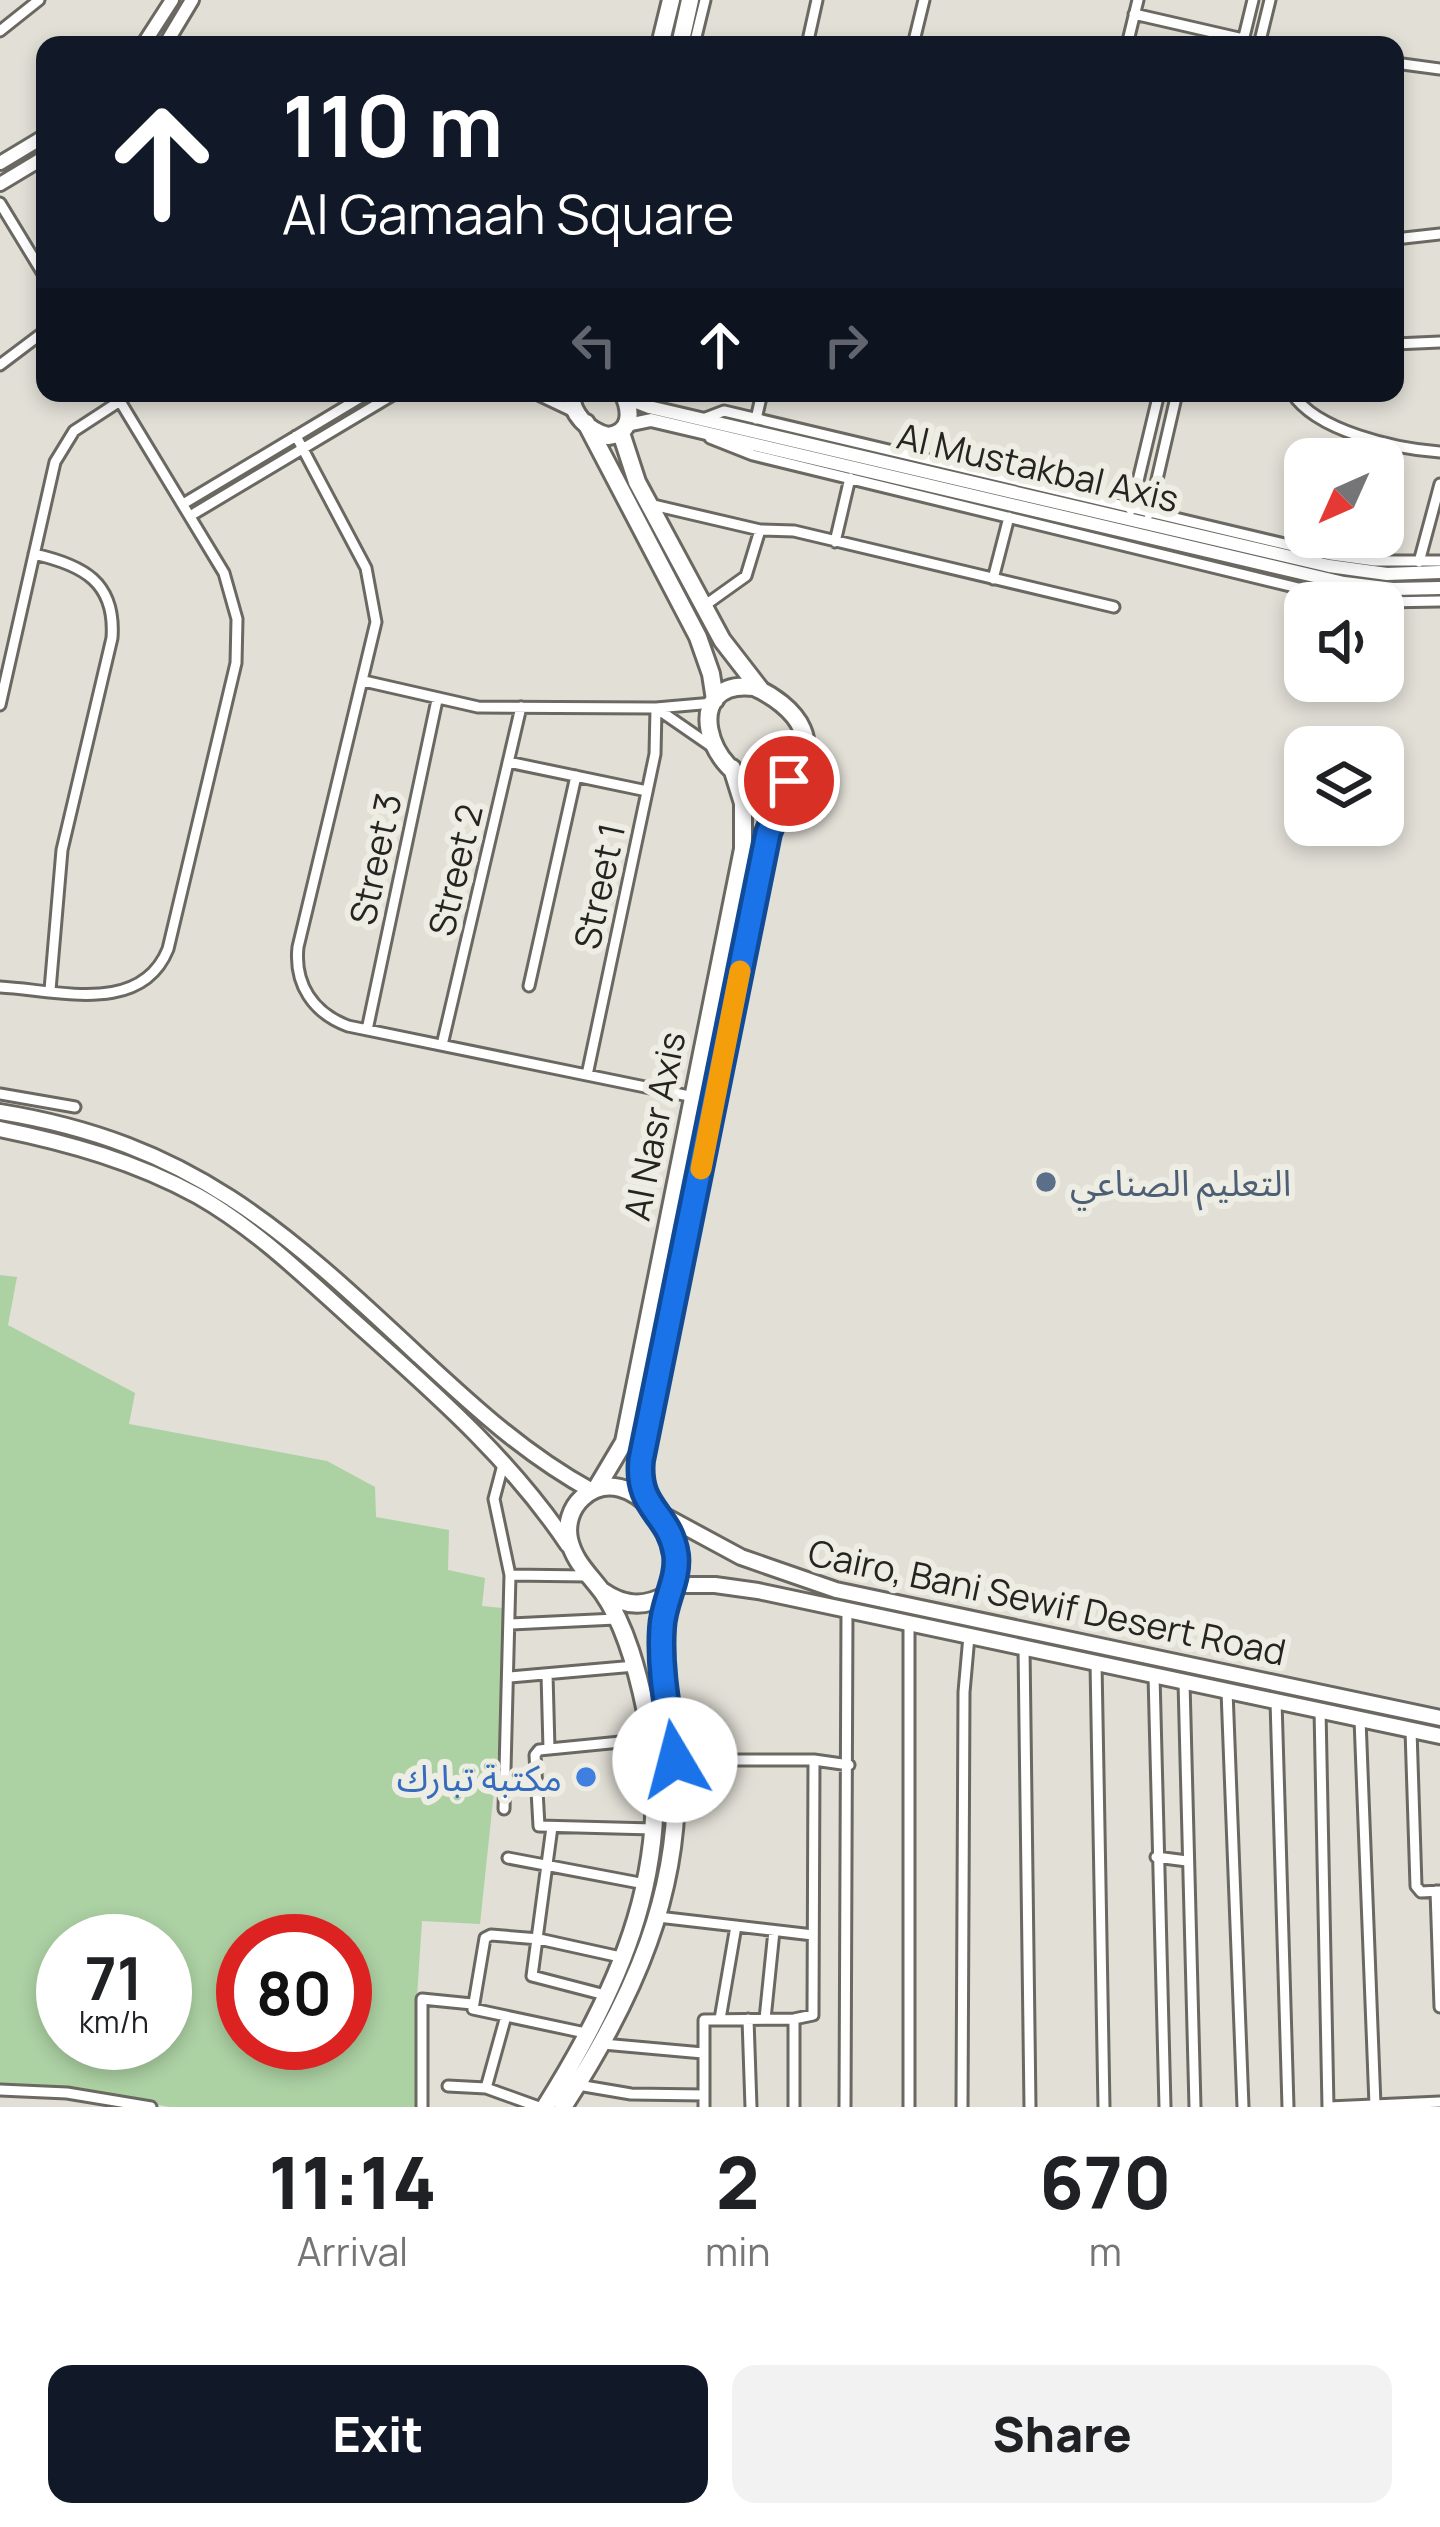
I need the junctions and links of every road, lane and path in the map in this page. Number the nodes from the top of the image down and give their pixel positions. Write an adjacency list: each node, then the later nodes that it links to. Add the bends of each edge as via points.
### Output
1 (39, 0): 13 (street)
2 (172, 0): 14 (street)
3 (192, 0): 15 (street)
4 (671, 0): 16 (highway)
5 (690, 0): 17 (highway)
6 (705, 0): 18 (street)
7 (817, 0): 19 (street)
8 (924, 0): 20 (street)
9 (1138, 0): 12 (street)
10 (1252, 0): 23 (street)
11 (1270, 0): 24 (street)
12 (1134, 14): 21 (street); 22 (street)
13 (1, 29)
14 (149, 36)
15 (170, 36)
16 (662, 36)
17 (682, 36)
18 (696, 36)
19 (809, 36)
20 (915, 36)
21 (1129, 36)
22 (1220, 36)
23 (1244, 36)
24 (1261, 36)
25 (1404, 64): 26 (street)
26 (1440, 69)
27 (36, 142): 29 (street)
28 (36, 162): 30 (street)
29 (0, 164)
30 (0, 184)
31 (0, 203): 34 (street)
32 (1440, 234): 33 (street)
33 (1404, 238)
34 (36, 262)
35 (36, 338): 38 (street)
36 (1440, 342): 37 (street)
37 (1404, 344)
38 (0, 365)
39 (112, 402): 69 (street, via 63,445)
40 (121, 402): 61 (street)
41 (353, 402): 55 (street)
42 (381, 402): 56 (street)
43 (551, 402): 51 (street)
44 (574, 402): 51 (highway)
45 (625, 402): 54 (highway)
46 (642, 402): 53 (street, Al Mustakbal Axis)
47 (760, 402): 52 (street)
48 (1158, 402): 65 (street)
49 (1175, 402): 67 (street)
50 (1299, 402): 57 (street, via 1322,422)
51 (580, 418): 54 (highway, via 604,435); 81 (highway, via 698,638)
52 (756, 419): 53 (street, via 721,411); 65 (street)
53 (702, 426): 54 (street, Al Mustakbal Axis, via 651,420); 58 (street, Al Mustakbal Axis); 65 (street, Al Mustakbal Axis)
54 (624, 429): 62 (highway)
55 (296, 436): 56 (street); 61 (street)
56 (303, 449): 63 (street); 78 (street, via 370,581 376,622)
57 (1440, 452)
58 (835, 469): 59 (street); 65 (street, Al Mustakbal Axis)
59 (850, 478): 64 (street); 68 (street)
60 (1440, 484): 71 (street)
61 (182, 504): 63 (street)
62 (649, 504): 66 (street); 76 (highway)
63 (190, 516): 93 (street, via 230,588 238,649 168,950 152,976 128,992)
64 (1010, 517): 67 (street); 73 (street)
65 (1129, 520): 67 (street, Al Mustakbal Axis); 67 (street)
66 (760, 530): 68 (street); 76 (street, via 746,576)
67 (1150, 533): 71 (street); 72 (street, Al Mustakbal Axis, via 1339,568); 74 (street, Al Mustakbal Axis, via 1344,583); 75 (street, via 1349,598)
68 (836, 542): 73 (street)
69 (34, 554): 82 (street); 93 (street, via 88,574 106,598 112,630 62,850)
70 (1440, 561): 71 (street)
71 (1419, 562)
72 (1440, 572)
73 (994, 579): 77 (street)
74 (1440, 587)
75 (1440, 601)
76 (704, 606): 79 (highway)
77 (1114, 607)
78 (364, 681): 80 (street); 94 (street, via 297,964 323,1013)
79 (761, 690): 81 (highway, via 733,688); 89 (highway, via 803,731 805,754)
80 (437, 700): 83 (street); 94 (street, Street 3)
81 (714, 702): 84 (street); 85 (highway, via 708,730)
82 (0, 705)
83 (521, 707): 84 (street); 86 (street, Street 2)
84 (656, 708): 85 (street); 90 (street, Street 1)
85 (715, 749): 87 (highway)
86 (508, 762): 88 (street); 95 (street, Street 2)
87 (731, 769): 89 (highway, via 758,784); 98 (highway, Al Nasr Axis, via 745,837)
88 (576, 776): 90 (street); 91 (street)
89 (789, 781): 104 (highway, Al Nasr Axis, via 768,833 641,1460)
90 (647, 791): 96 (street, Street 1)
91 (529, 986)
92 (0, 987): 93 (street)
93 (50, 990)
94 (367, 1030): 95 (street)
95 (442, 1045): 96 (street)
96 (587, 1075): 98 (street)
97 (0, 1094): 99 (street)
98 (694, 1097): 103 (highway, Al Nasr Axis, via 624,1442)
99 (75, 1107)
100 (0, 1112): 103 (main road, via 105,1135 218,1187 457,1380 526,1451)
101 (0, 1129): 102 (main road, via 132,1165 225,1212)
102 (504, 1461): 105 (main road); 107 (street, via 494,1499)
103 (594, 1490): 104 (highway, via 621,1490); 105 (highway, via 570,1520)
104 (650, 1507): 106 (main road, Cairo, Bani Sewif Desert Road); 109 (highway, via 671,1536)
105 (576, 1558): 108 (highway)
106 (764, 1567): 110 (main road); 127 (main road, Cairo, Bani Sewif Desert Road, via 849,1593)
107 (510, 1575): 108 (street); 115 (street)
108 (588, 1576): 111 (highway)
109 (670, 1590): 110 (main road, Cairo, Bani Sewif Desert Road); 111 (highway, via 645,1604); 124 (highway)
110 (758, 1591): 112 (main road, Cairo, Bani Sewif Desert Road)
111 (602, 1592): 113 (highway)
112 (847, 1610): 114 (main road, Cairo, Bani Sewif Desert Road); 138 (street)
113 (616, 1619): 115 (street); 119 (highway)
114 (909, 1623): 116 (main road, Cairo, Bani Sewif Desert Road); 181 (street)
115 (511, 1624): 122 (street)
116 (969, 1636): 117 (main road, Cairo, Bani Sewif Desert Road); 182 (street)
117 (1024, 1648): 118 (main road, Cairo, Bani Sewif Desert Road); 183 (street)
118 (1096, 1663): 121 (main road, Cairo, Bani Sewif Desert Road); 184 (street)
119 (635, 1666): 120 (street); 125 (highway)
120 (548, 1673): 122 (street); 135 (street)
121 (1154, 1675): 123 (main road, Cairo, Bani Sewif Desert Road); 142 (street)
122 (510, 1677): 139 (street)
123 (1184, 1682): 126 (main road, Cairo, Bani Sewif Desert Road); 144 (street)
124 (664, 1684): 125 (highway, via 648,1679); 136 (highway)
125 (641, 1691): 134 (highway)
126 (1227, 1691): 128 (main road, Cairo, Bani Sewif Desert Road); 187 (street)
127 (1331, 1695): 129 (main road); 130 (main road, Cairo, Bani Sewif Desert Road)
128 (1276, 1701): 129 (main road, Cairo, Bani Sewif Desert Road); 188 (street)
129 (1324, 1711): 131 (main road, Cairo, Bani Sewif Desert Road); 189 (street)
130 (1440, 1718)
131 (1360, 1719): 132 (main road, Cairo, Bani Sewif Desert Road); 171 (street)
132 (1411, 1730): 133 (main road, Cairo, Bani Sewif Desert Road); 147 (street, via 1416,1886)
133 (1440, 1736)
134 (651, 1739): 135 (street); 141 (highway)
135 (549, 1749): 140 (street, via 535,1752 536,1800 538,1824)
136 (675, 1760): 137 (street); 148 (highway, via 673,1839)
137 (814, 1760): 138 (street); 151 (street)
138 (849, 1765): 180 (street)
139 (504, 1809)
140 (552, 1827): 141 (street); 145 (street)
141 (653, 1829): 146 (highway)
142 (1156, 1857): 144 (street); 185 (street)
143 (508, 1858): 145 (street)
144 (1187, 1861): 186 (street)
145 (547, 1865): 146 (street); 152 (street)
146 (645, 1884): 153 (highway)
147 (1438, 1891): 156 (street)
148 (658, 1917): 149 (street); 162 (highway, via 635,1982)
149 (736, 1926): 150 (street); 158 (street)
150 (774, 1931): 151 (street); 160 (street)
151 (812, 1935): 161 (street, via 813,2015)
152 (538, 1939): 153 (street); 154 (street, via 532,1976); 155 (street, via 487,1936)
153 (625, 1958): 154 (highway)
154 (609, 1996): 162 (highway)
155 (472, 2004): 157 (street); 174 (street, via 422,1999)
156 (1440, 2007)
157 (506, 2017): 162 (street); 166 (street)
158 (720, 2019): 159 (street); 163 (street, via 703,2022)
159 (748, 2019): 160 (street); 178 (street)
160 (765, 2019): 161 (street)
161 (794, 2019): 179 (street)
162 (597, 2039): 163 (street); 164 (highway); 175 (highway)
163 (703, 2053): 169 (street)
164 (578, 2085): 168 (street); 176 (highway)
165 (448, 2086): 166 (street)
166 (486, 2088): 175 (street)
167 (0, 2090): 173 (street)
168 (632, 2094): 169 (street); 177 (street)
169 (704, 2101)
170 (1440, 2102): 172 (street)
171 (1376, 2105): 172 (street); 189 (street)
172 (1392, 2106)
173 (151, 2107)
174 (422, 2107)
175 (542, 2107)
176 (563, 2107)
177 (632, 2107)
178 (751, 2107)
179 (794, 2107)
180 (845, 2107)
181 (909, 2107)
182 (962, 2107)
183 (1030, 2107)
184 (1104, 2107)
185 (1165, 2107)
186 (1196, 2107)
187 (1243, 2107)
188 (1288, 2107)
189 (1333, 2107)

